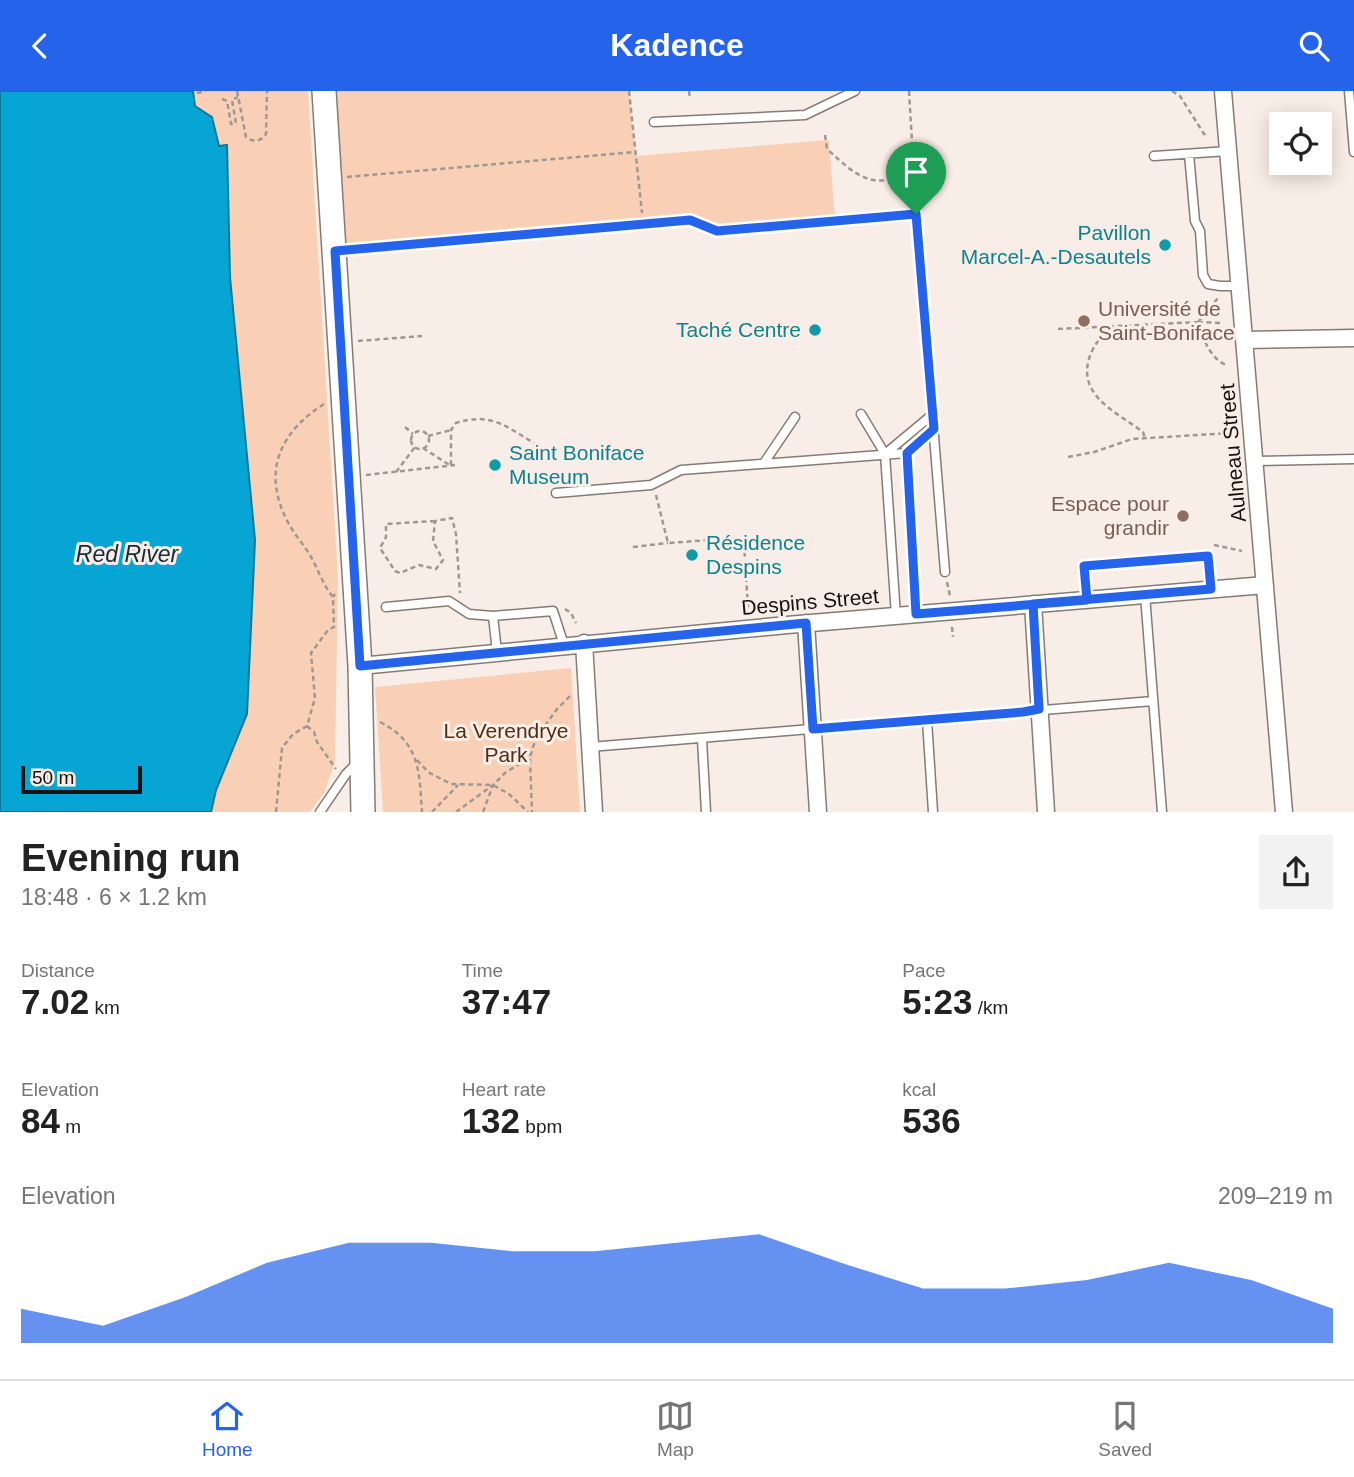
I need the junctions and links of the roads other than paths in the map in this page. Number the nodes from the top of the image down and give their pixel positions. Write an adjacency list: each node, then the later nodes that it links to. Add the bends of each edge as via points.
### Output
1 (324, 91): 10 (street)
2 (855, 91): 5 (lane, via 806,115)
3 (1223, 91): 6 (street, Aulneau Street)
4 (1349, 91): 7 (lane)
5 (654, 122)
6 (1228, 151): 8 (lane); 11 (street, Aulneau Street)
7 (1354, 152)
8 (1189, 154): 9 (lane); 11 (lane, via 1203,275 1208,284)
9 (1154, 156)
10 (335, 251): 15 (lane, via 690,220 717,231 916,214); 38 (street)
11 (1239, 286): 13 (street, Aulneau Street)
12 (1354, 338): 13 (street)
13 (1244, 341): 21 (street, Aulneau Street)
14 (861, 414): 19 (lane)
15 (933, 414): 17 (lane); 19 (lane)
16 (795, 417): 22 (lane)
17 (934, 429): 18 (lane); 24 (lane)
18 (907, 453): 19 (lane); 31 (lane)
19 (885, 454): 22 (lane); 33 (lane)
20 (1354, 459): 21 (lane)
21 (1254, 461): 25 (street, Aulneau Street)
22 (764, 463): 23 (lane, via 681,470 654,483)
23 (556, 493)
24 (945, 572)
25 (1265, 585): 26 (street, Despins Street); 54 (street, Aulneau Street)
26 (1211, 589): 27 (street, Despins Street); 28 (lane, via 1208,556 1084,566)
27 (1145, 595): 28 (street, Despins Street); 39 (lane)
28 (1087, 600): 29 (street, Despins Street)
29 (1033, 604): 31 (street, Despins Street); 40 (street)
30 (386, 607): 32 (lane, via 449,601 469,614)
31 (916, 614): 33 (street, Despins Street)
32 (493, 615): 36 (lane, via 553,611); 37 (lane)
33 (896, 615): 34 (street, Despins Street)
34 (806, 623): 35 (street, Despins Street); 42 (street)
35 (584, 643): 36 (street, Despins Street); 44 (street)
36 (564, 645): 37 (street, Despins Street)
37 (497, 652): 38 (street, Despins Street)
38 (360, 666): 45 (street)
39 (1153, 701): 40 (lane); 53 (lane)
40 (1039, 709): 41 (lane); 52 (street)
41 (927, 720): 42 (lane); 51 (lane)
42 (813, 729): 43 (lane); 50 (street)
43 (702, 739): 44 (lane); 49 (lane)
44 (590, 747): 48 (street)
45 (353, 767): 46 (lane); 47 (street)
46 (320, 812)
47 (363, 812)
48 (594, 812)
49 (706, 812)
50 (818, 812)
51 (933, 812)
52 (1046, 812)
53 (1162, 812)
54 (1284, 812)

